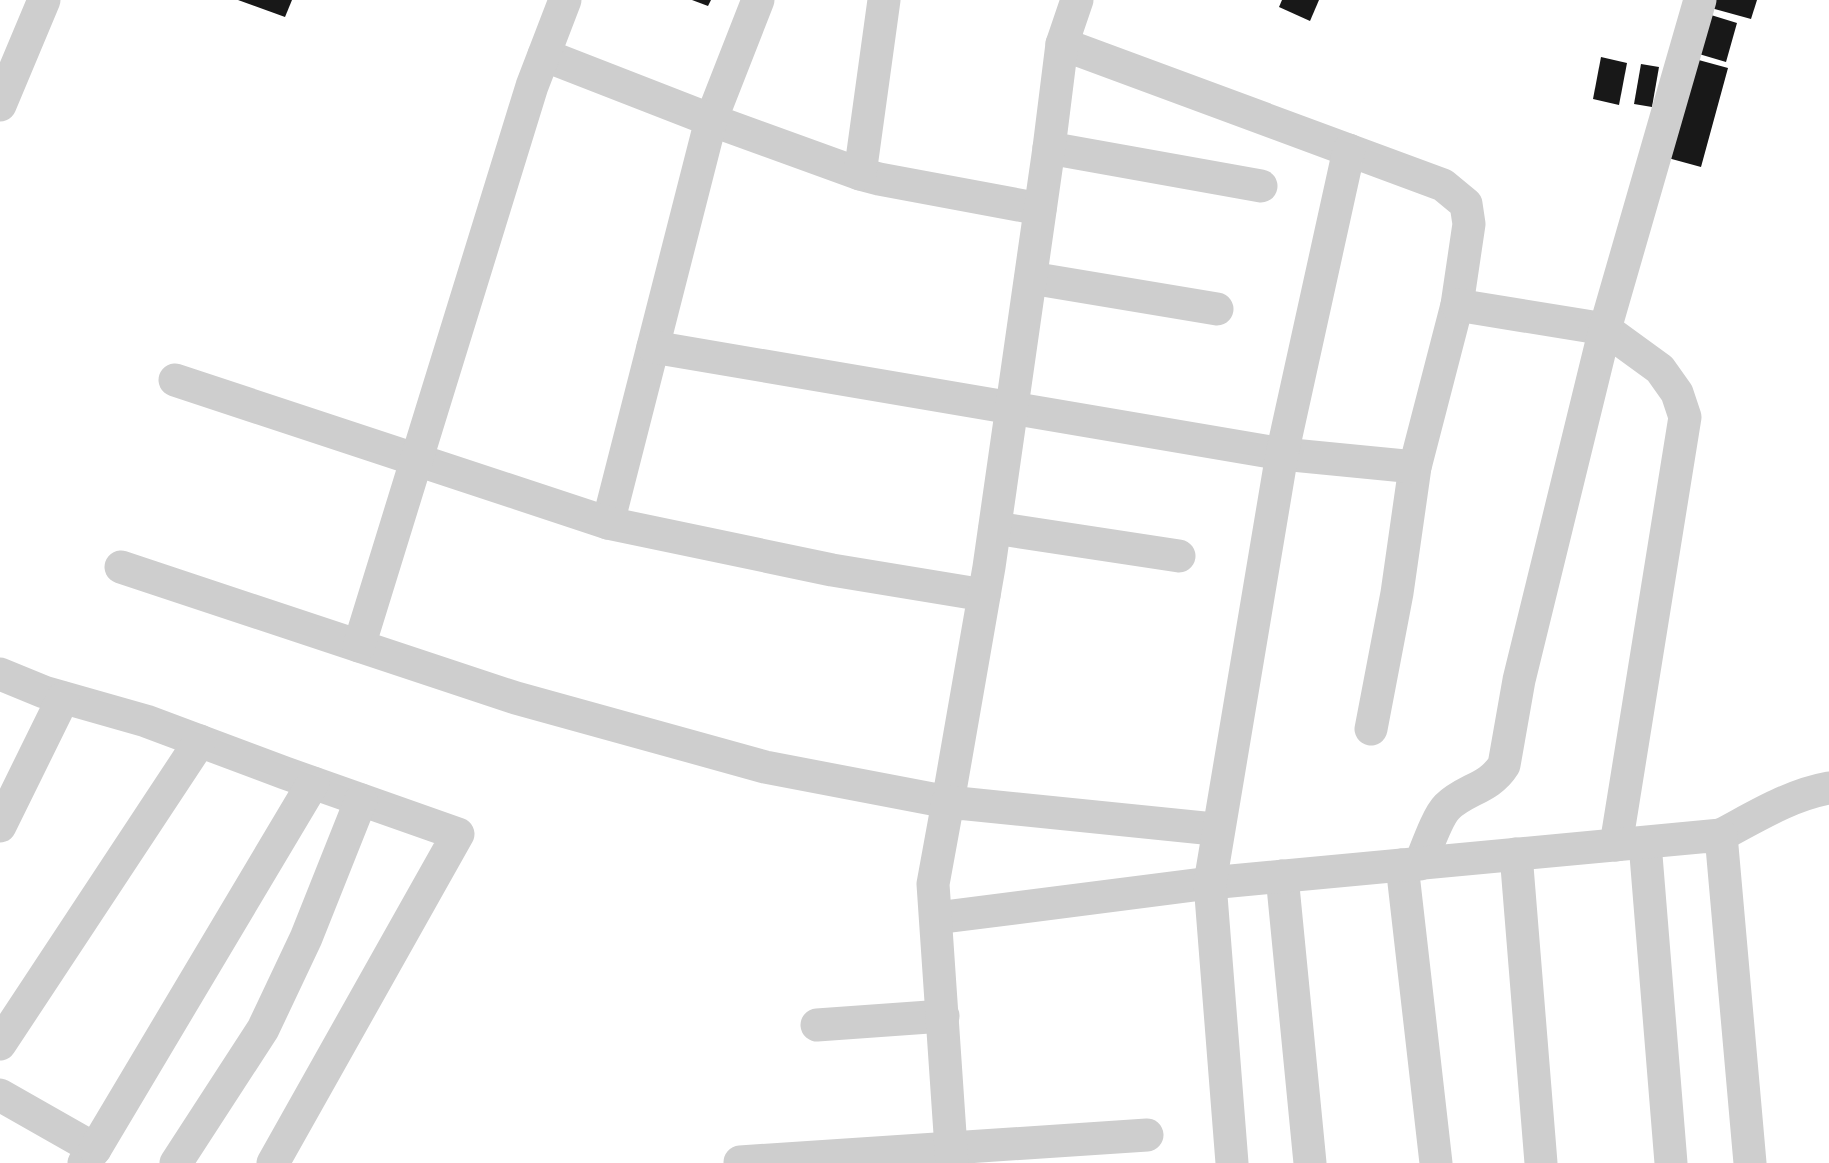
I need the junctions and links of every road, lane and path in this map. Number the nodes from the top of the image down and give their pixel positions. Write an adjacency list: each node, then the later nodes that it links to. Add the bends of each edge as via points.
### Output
1 (44, 0): 9 (street)
2 (565, 0): 8 (street)
3 (758, 0): 10 (street)
4 (884, 0): 13 (street)
5 (1077, 0): 7 (street)
6 (1700, 0): 19 (street)
7 (1062, 44): 11 (street); 12 (street)
8 (544, 55): 10 (street); 24 (street)
9 (0, 105)
10 (711, 120): 13 (street); 20 (street)
11 (1049, 148): 14 (street); 15 (street)
12 (1349, 150): 17 (street, via 1443,185 1466,204 1469,224); 23 (street)
13 (860, 174): 15 (street)
14 (1261, 186)
15 (1040, 209): 16 (street)
16 (1031, 278): 18 (street); 22 (street)
17 (1457, 305): 19 (street); 25 (street)
18 (1217, 309)
19 (1605, 329): 43 (street, via 1660,369 1677,393 1684,417); 45 (street, via 1519,680 1504,765 1488,783 1445,809)
20 (653, 347): 22 (street); 26 (street)
21 (175, 380): 24 (street)
22 (1012, 409): 23 (street); 27 (street)
23 (1282, 454): 25 (street); 47 (street)
24 (417, 460): 26 (street); 31 (street)
25 (1415, 467): 34 (street, via 1397,593)
26 (608, 523): 30 (street, via 832,570)
27 (995, 528): 28 (street); 30 (street)
28 (1179, 556)
29 (121, 567): 31 (street)
30 (984, 595): 39 (street)
31 (359, 646): 39 (street, via 516,698 765,767)
32 (0, 674): 33 (street)
33 (63, 698): 35 (street); 40 (street)
34 (1371, 729)
35 (200, 741): 36 (street); 51 (street)
36 (313, 783): 38 (street); 55 (street)
37 (1829, 788): 42 (street, via 1811,791 1771,808)
38 (361, 800): 57 (street, via 306,938 262,1029); 58 (street, via 458,834)
39 (948, 802): 41 (street); 48 (street, via 933,884)
40 (0, 826)
41 (1204, 828)
42 (1721, 836): 43 (street); 64 (street)
43 (1630, 844): 44 (street); 63 (street)
44 (1516, 855): 45 (street); 62 (street)
45 (1411, 864): 46 (street); 61 (street)
46 (1282, 876): 47 (street); 60 (street)
47 (1210, 883): 48 (street); 59 (street)
48 (936, 918): 49 (street)
49 (943, 1016): 50 (street); 54 (street)
50 (817, 1025)
51 (0, 1044)
52 (0, 1095): 55 (street)
53 (1148, 1135): 54 (street)
54 (951, 1155): 56 (street)
55 (89, 1156)
56 (740, 1162)
57 (176, 1163)
58 (273, 1163)
59 (1232, 1163)
60 (1310, 1163)
61 (1436, 1163)
62 (1541, 1163)
63 (1671, 1163)
64 (1750, 1163)

